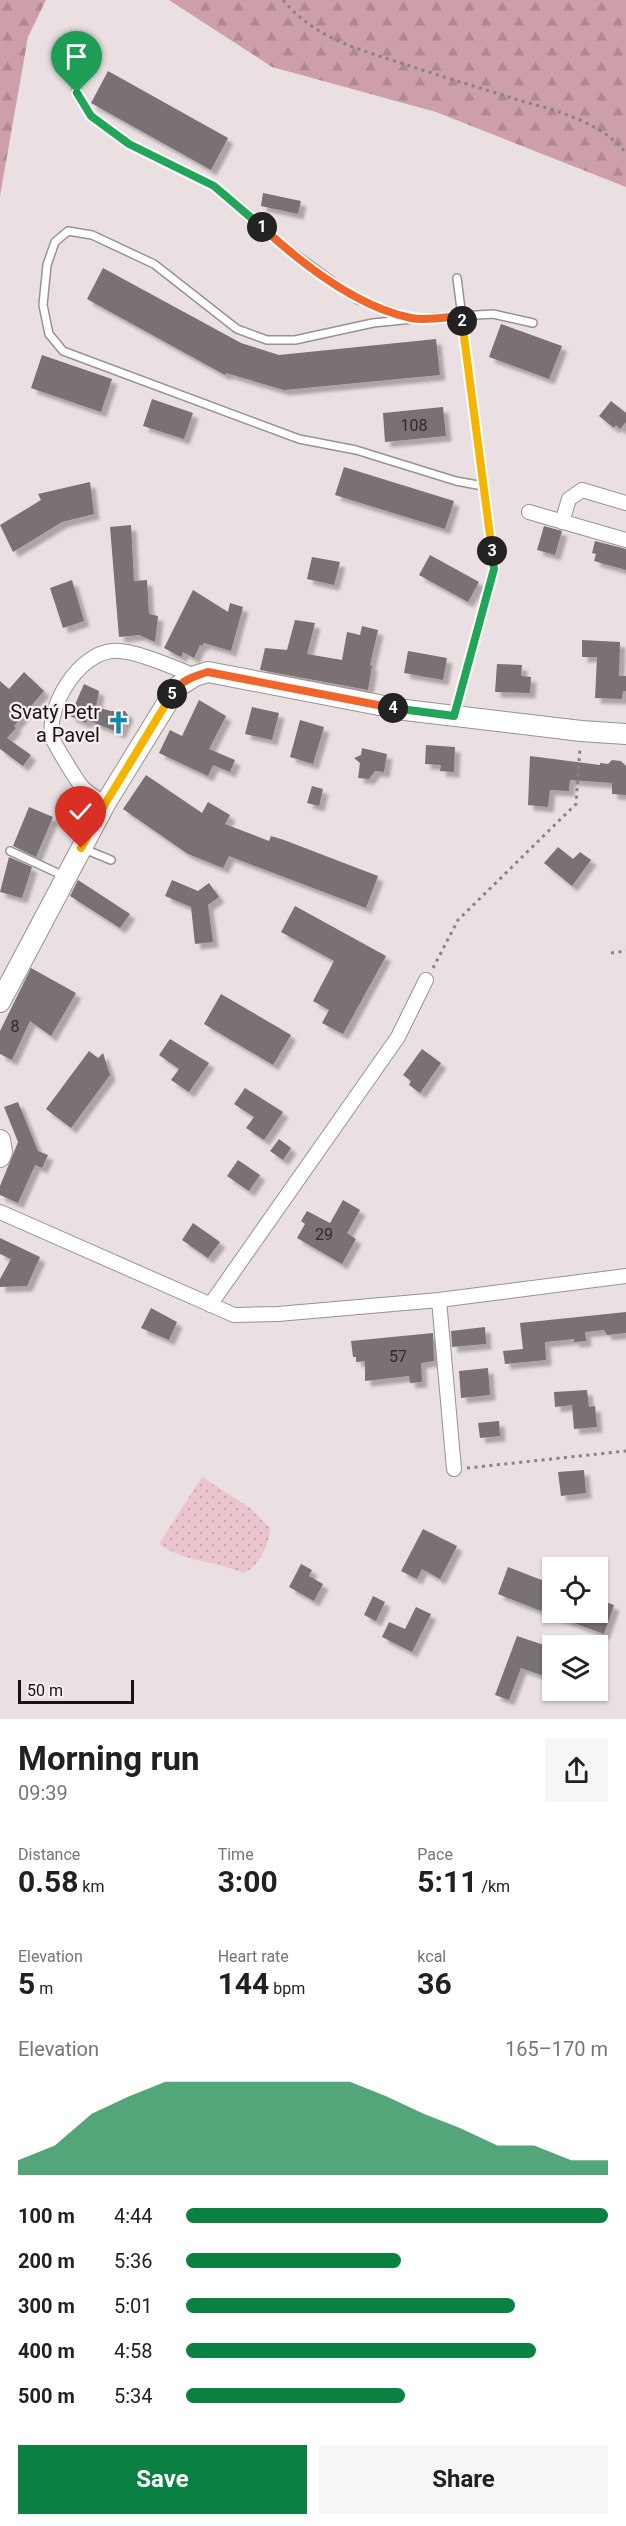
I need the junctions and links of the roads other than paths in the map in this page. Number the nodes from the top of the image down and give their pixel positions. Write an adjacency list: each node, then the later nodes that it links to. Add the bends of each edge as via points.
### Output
1 (75, 80): 4 (lane, via 77,93 91,116 129,144 214,186 276,240 358,300)
2 (457, 278): 3 (lane)
3 (462, 316): 4 (lane); 5 (lane, via 493,314); 6 (lane)
4 (413, 319): 6 (lane, via 373,323 295,340 267,340 237,329 154,264 92,235 68,231 55,242 47,265 43,305 49,334 63,351 299,439 356,450)
5 (532, 323)
6 (483, 486): 12 (lane, via 494,569)
7 (626, 503): 9 (street, via 582,490 569,499)
8 (529, 512): 9 (street)
9 (562, 522): 10 (street)
10 (626, 540)
11 (195, 676): 12 (street, via 208,672); 14 (street, via 177,687); 14 (street, via 115,651 101,652 87,660 69,682 54,709 52,738 82,787)
12 (454, 716): 13 (street)
13 (626, 734)
14 (105, 804): 15 (street)
15 (81, 848): 17 (lane); 18 (street)
16 (10, 851): 18 (lane)
17 (111, 860)
18 (66, 877): 20 (street)
19 (426, 980): 26 (street, via 398,1037)
20 (0, 1002)
21 (0, 1140): 22 (street)
22 (0, 1157)
23 (0, 1212): 26 (street)
24 (626, 1276): 25 (street)
25 (439, 1300): 26 (street, via 267,1315 234,1315); 27 (street)
26 (210, 1305)
27 (454, 1469)

